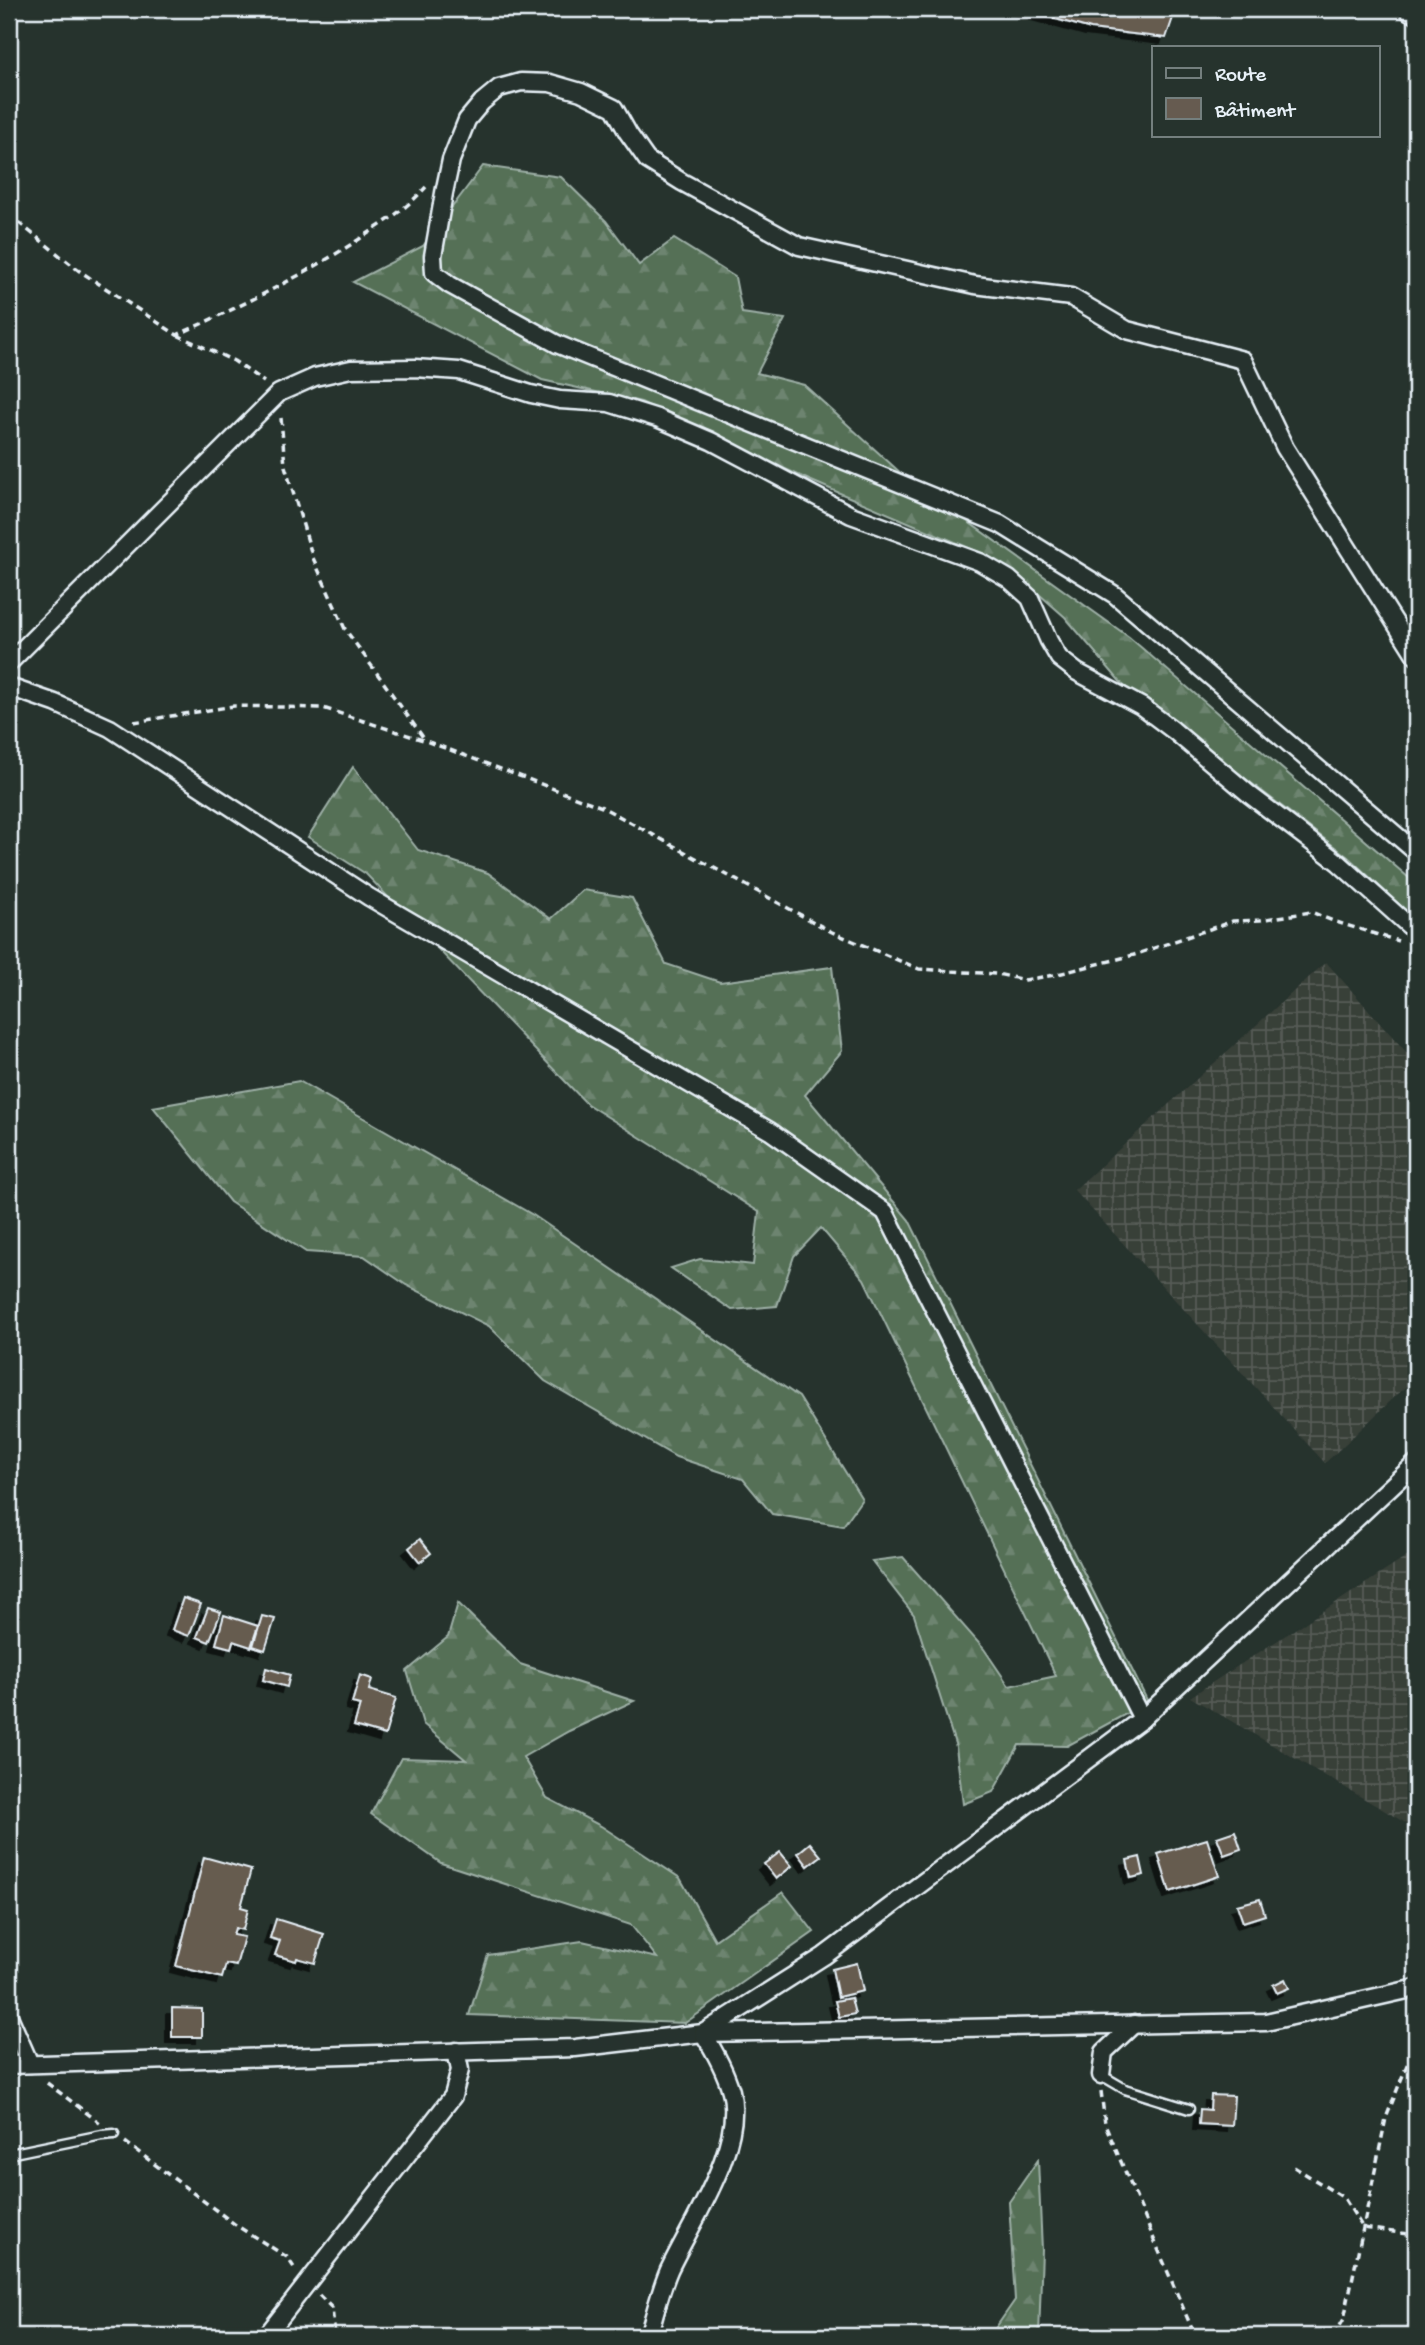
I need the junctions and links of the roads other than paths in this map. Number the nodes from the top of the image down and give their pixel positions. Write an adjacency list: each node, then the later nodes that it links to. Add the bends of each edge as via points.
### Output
1 (1416, 656): 4 (street, via 1285,448 1243,360 1127,330 1071,297 975,285 799,246 648,160 614,108 581,92 550,83 521,82 499,88 467,120 451,160 433,256 434,273 557,344 1000,524 1115,595)
2 (9, 663): 5 (street, via 279,393 315,377 351,369 459,371 531,394 609,403 657,418 711,441 851,515 980,562 1030,598 1059,658 1173,730 1339,863)
3 (9, 687): 7 (street, via 110,729 369,897 770,1130 885,1212)
4 (1416, 852)
5 (1416, 932)
6 (1416, 1463): 7 (street)
7 (1142, 1719): 11 (street, via 824,1956)
8 (1416, 1988): 10 (street, via 1266,2022)
9 (9, 2016): 13 (street)
10 (1134, 2024): 11 (street); 15 (street, via 1104,2052)
11 (703, 2033): 12 (street, via 575,2048); 20 (street, via 719,2058 732,2093 733,2128 725,2156 668,2273)
12 (456, 2051): 13 (street); 19 (street, via 460,2070 453,2096)
13 (30, 2064): 14 (street)
14 (9, 2065)
15 (1101, 2075): 16 (lane, via 1125,2089)
16 (1189, 2109)
17 (114, 2134): 18 (lane)
18 (9, 2154)
19 (266, 2336)
20 (648, 2336)

